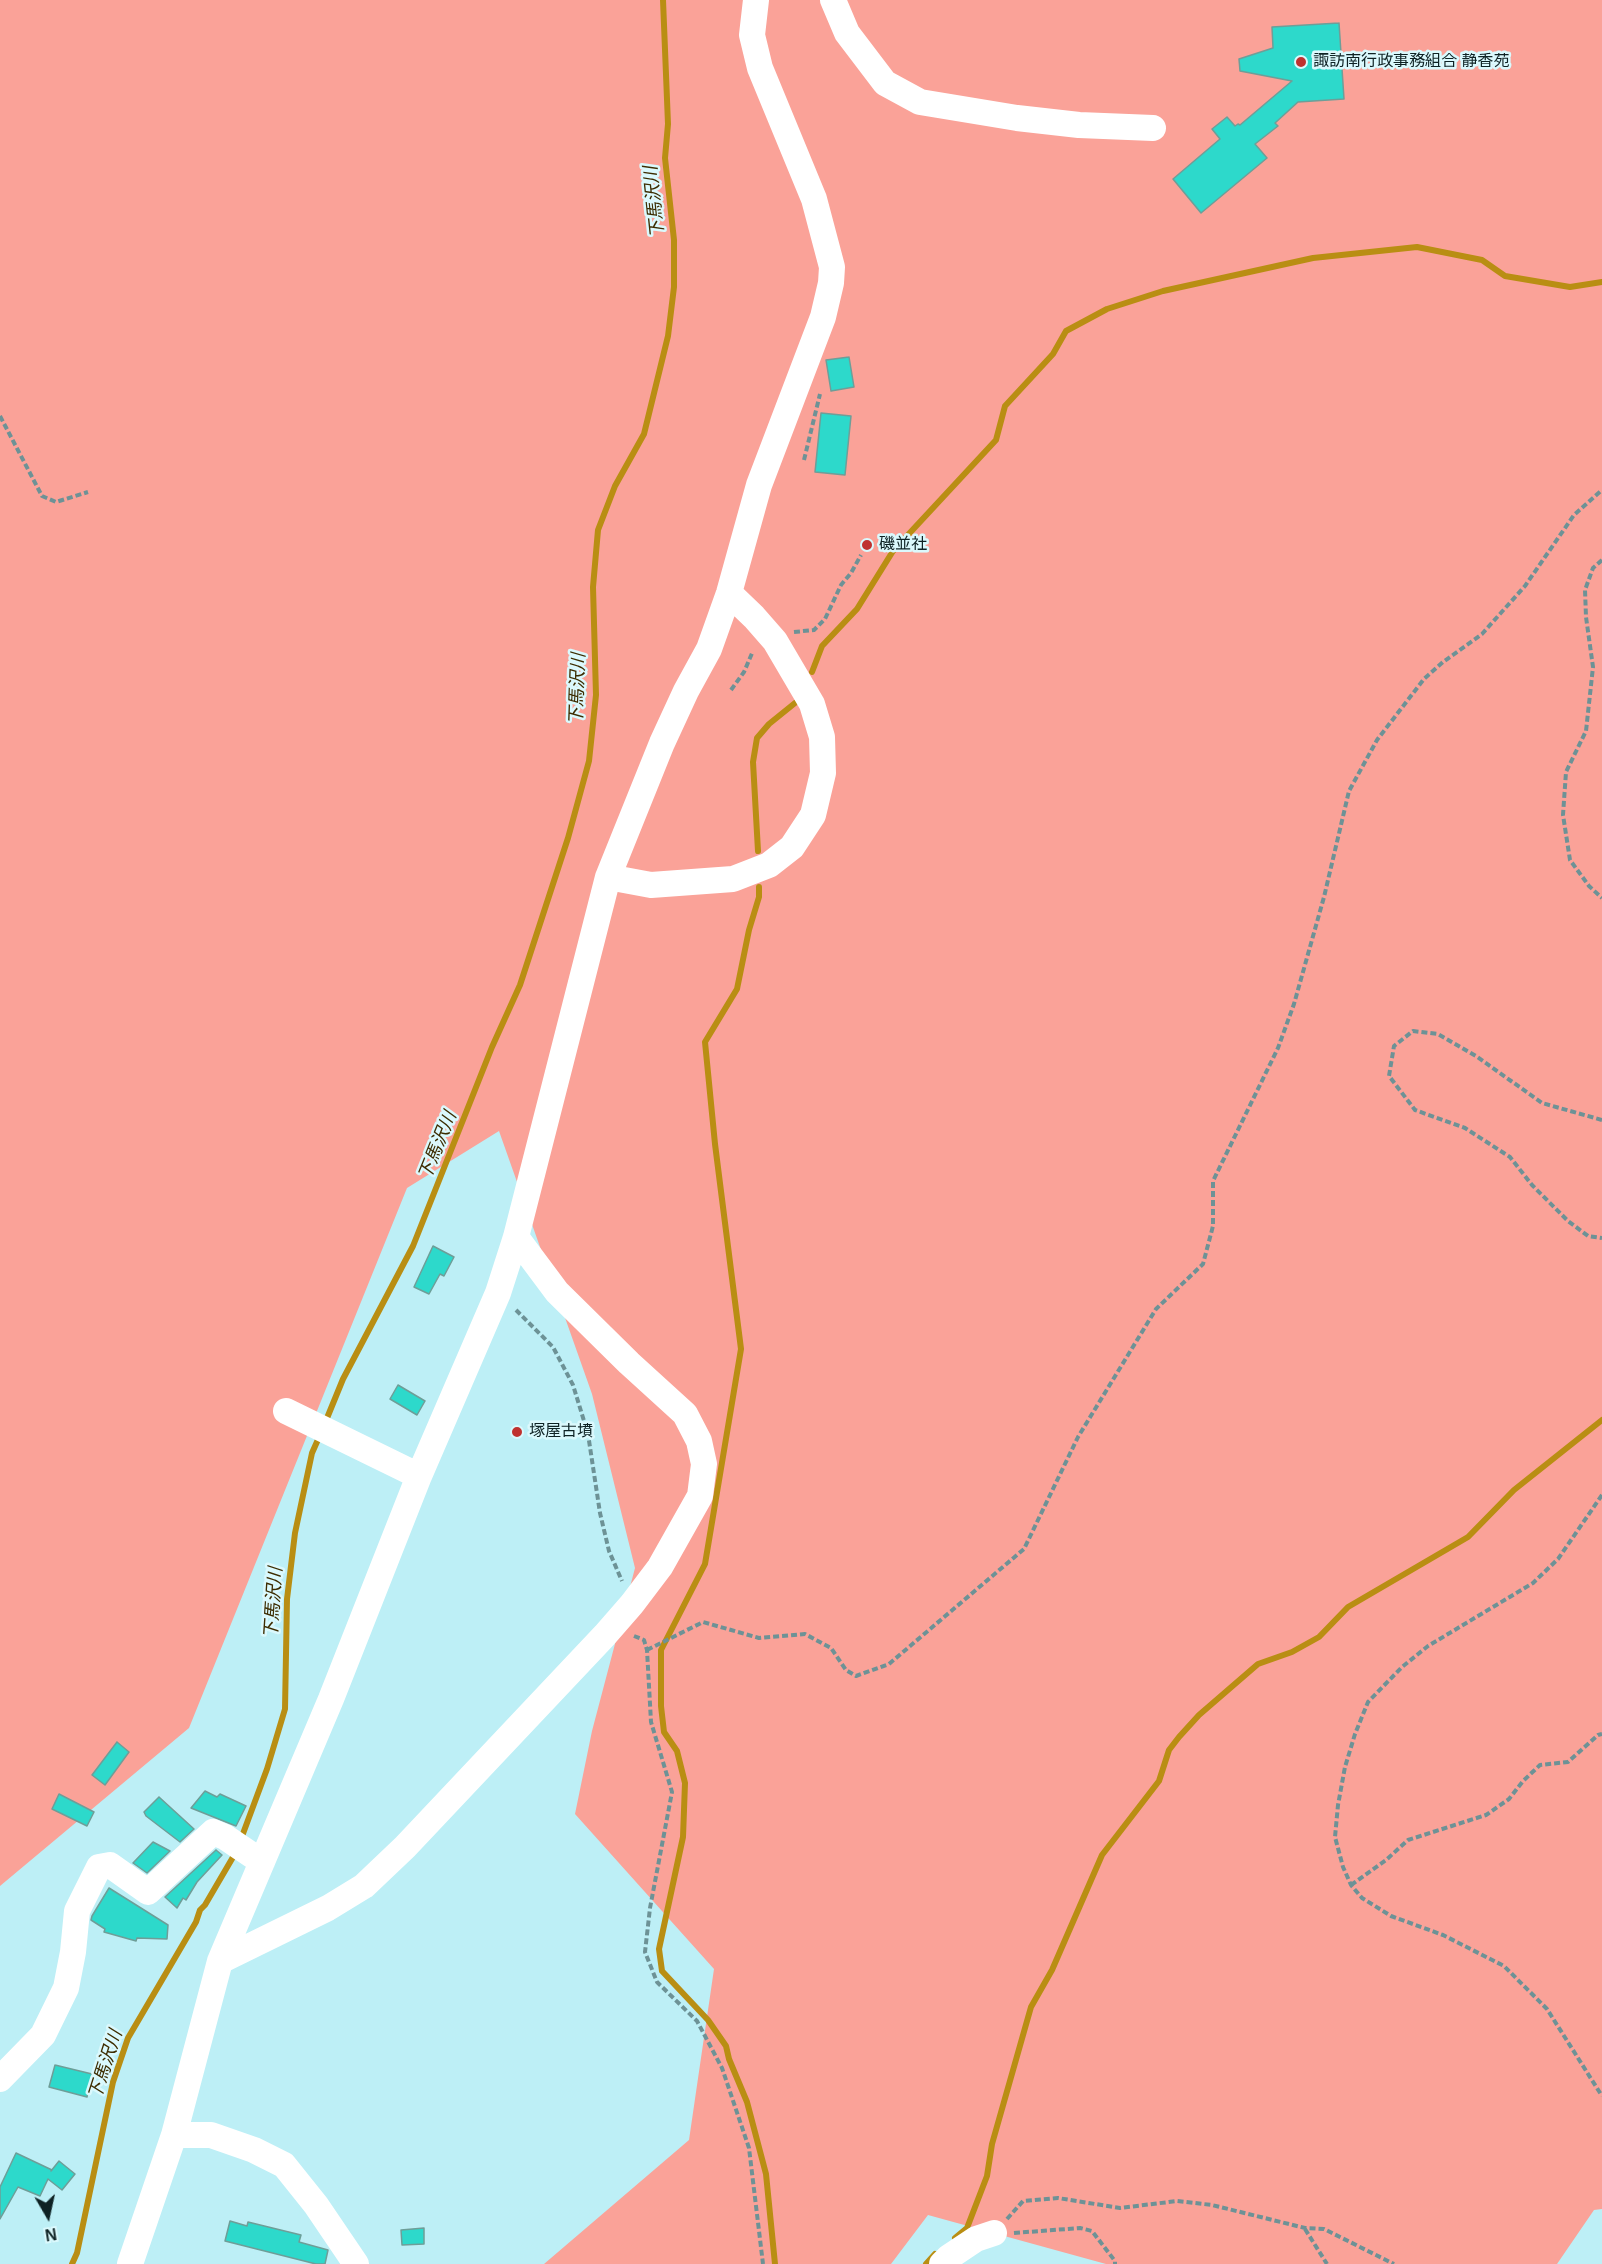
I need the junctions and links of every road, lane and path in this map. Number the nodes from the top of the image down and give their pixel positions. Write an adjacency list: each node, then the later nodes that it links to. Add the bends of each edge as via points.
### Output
1 (756, 0): 9 (street, via 752,35 760,68 814,199 832,267 823,317 759,485)
2 (833, 0): 3 (street, via 848,33 885,83 920,102 1079,125)
3 (1153, 128)
4 (0, 416): 6 (path, via 42,496 56,502)
5 (1602, 490): 24 (path, via 1574,515 1525,586 1482,634 1424,679 1377,740 1349,790 1294,1004 1278,1048 1213,1181 1213,1226 1203,1264 1156,1310 1078,1437 1024,1549 889,1664 856,1676 846,1670 831,1648 805,1634 759,1638 704,1622)
6 (88, 492)
7 (861, 555): 11 (path, via 840,585 825,619 814,630 796,631)
8 (1602, 560): 14 (path, via 1593,568 1585,590 1593,667 1586,731 1566,772 1563,814 1570,860)
9 (729, 593): 10 (street); 13 (street, via 709,649 662,743)
10 (754, 617): 11 (street); 12 (path, via 753,650)
11 (775, 641): 13 (street, via 812,704 822,737 823,773 813,815 792,847 769,865 733,879 651,885)
12 (731, 690)
13 (608, 877): 16 (street)
14 (1602, 898)
15 (1602, 1120): 17 (path, via 1542,1103 1438,1034 1413,1031 1394,1046 1389,1076 1415,1110 1465,1128 1510,1156 1568,1221 1588,1236)
16 (516, 1237): 18 (street); 22 (street, via 557,1292 685,1414 699,1441 704,1464 700,1496 660,1567)
17 (1602, 1238)
18 (498, 1293): 20 (street); 22 (path, via 553,1347 573,1385 588,1434 609,1551)
19 (286, 1411): 20 (street)
20 (419, 1476): 26 (street, via 331,1699)
21 (1602, 1495): 27 (path, via 1558,1559 1533,1584 1428,1646 1368,1702 1355,1734 1338,1805 1335,1837)
22 (632, 1604): 23 (street)
23 (605, 1635): 24 (path, via 635,1636 644,1640); 28 (street, via 364,1886)
24 (647, 1650): 36 (path, via 651,1722 672,1792 645,1952 657,1982 697,2021 722,2068 749,2148)
25 (1602, 1734): 27 (path, via 1568,1762 1540,1765 1509,1799 1486,1815 1408,1840)
26 (256, 1858): 28 (street); 29 (street, via 213,1832 148,1892 110,1865 99,1867 77,1911 66,1988 43,2035)
27 (1351, 1885): 30 (path, via 1362,1898 1391,1916 1443,1935 1504,1966 1547,2008)
28 (220, 1961): 31 (street)
29 (0, 2079)
30 (1602, 2096)
31 (174, 2135): 34 (street); 35 (street, via 211,2135 284,2165)
32 (1305, 2228): 33 (path, via 1212,2205 1177,2201 1120,2208 1058,2198 1023,2201); 39 (path); 40 (path, via 1324,2229)
33 (994, 2233): 37 (street, via 976,2240); 38 (path, via 1080,2228 1092,2232)
34 (130, 2264)
35 (356, 2264)
36 (763, 2264)
37 (942, 2264)
38 (1115, 2264)
39 (1327, 2264)
40 (1394, 2264)

